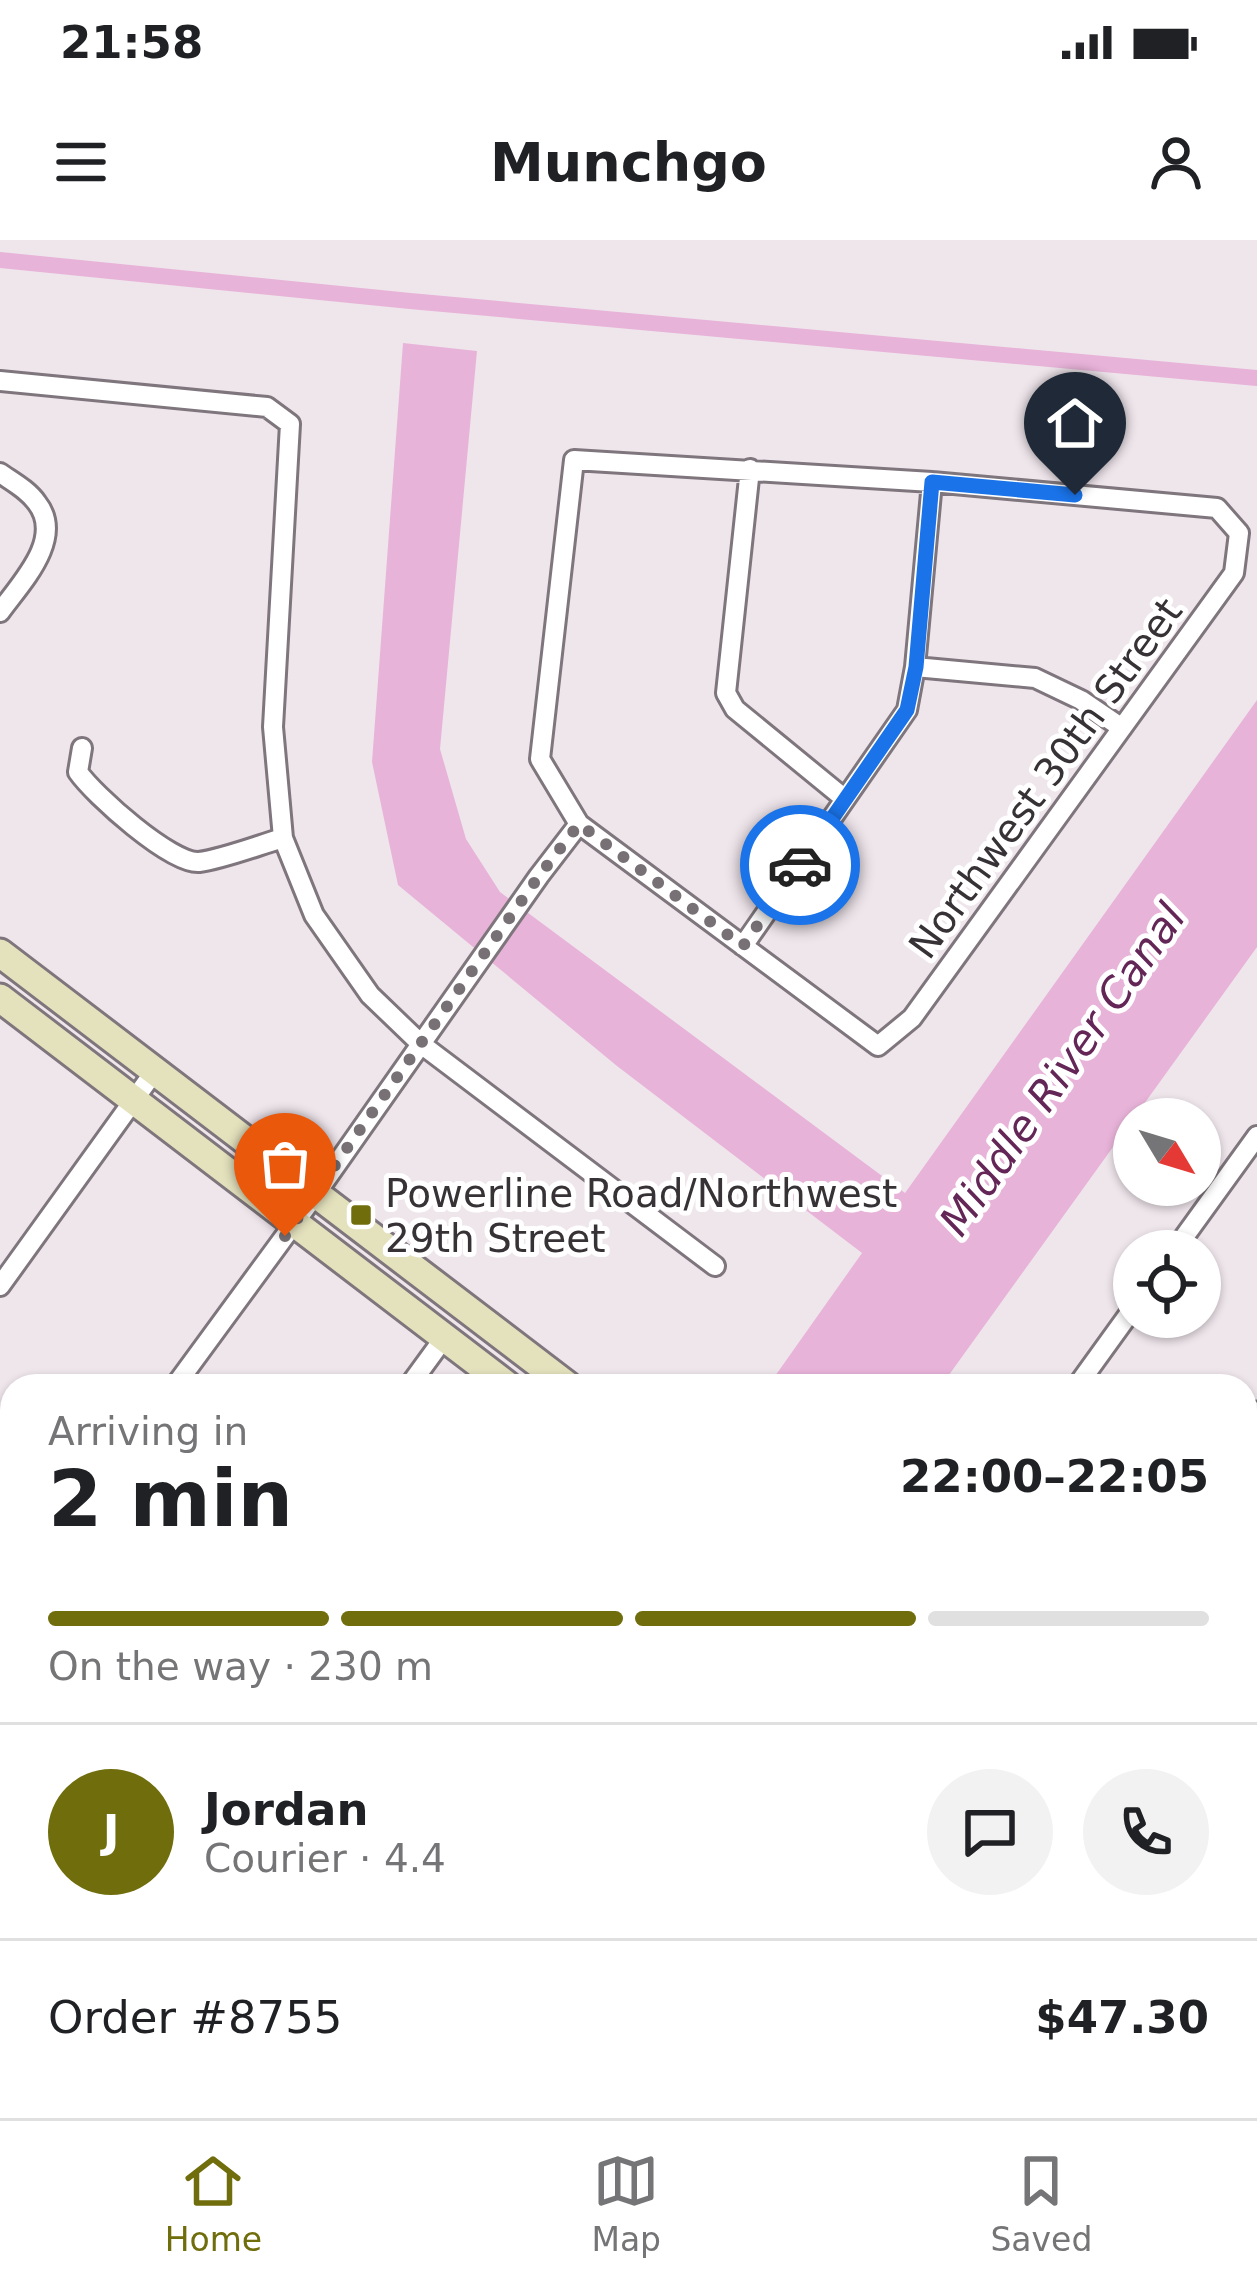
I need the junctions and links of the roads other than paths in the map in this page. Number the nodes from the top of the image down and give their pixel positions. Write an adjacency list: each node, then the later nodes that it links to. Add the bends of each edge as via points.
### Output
1 (0, 381): 11 (street, via 267,406 290,424 273,727)
2 (750, 469): 4 (street); 9 (street, via 726,693 734,709); 10 (street, via 574,460 540,759)
3 (0, 473): 5 (street, via 41,507 45,529 40,556)
4 (932, 482): 6 (street); 7 (street, Northwest 30th Street, via 1217,508 1239,533 1234,573)
5 (0, 612)
6 (916, 667): 7 (street, via 1034,678); 9 (street, via 907,710)
7 (1122, 728): 12 (street, Northwest 30th Street, via 912,1018 878,1046)
8 (82, 748): 11 (street, via 78,772 91,790 165,850 195,863)
9 (845, 799): 12 (street)
10 (579, 824): 12 (street); 15 (street)
11 (283, 838): 15 (street, via 314,916 370,995)
12 (743, 946)
13 (0, 953): 16 (main road)
14 (0, 998): 17 (main road)
15 (421, 1044): 19 (street); 22 (street)
16 (154, 1072): 17 (street); 19 (main road)
17 (133, 1100): 20 (main road); 23 (street)
18 (1257, 1136): 21 (street)
19 (315, 1196): 20 (street); 29 (main road)
20 (295, 1223): 24 (main road); 26 (street)
21 (1189, 1230)
22 (715, 1266)
23 (0, 1286)
24 (444, 1337): 27 (street); 28 (main road)
25 (1113, 1337): 30 (street)
26 (184, 1374)
27 (418, 1374)
28 (492, 1374)
29 (552, 1374)
30 (1087, 1374)

